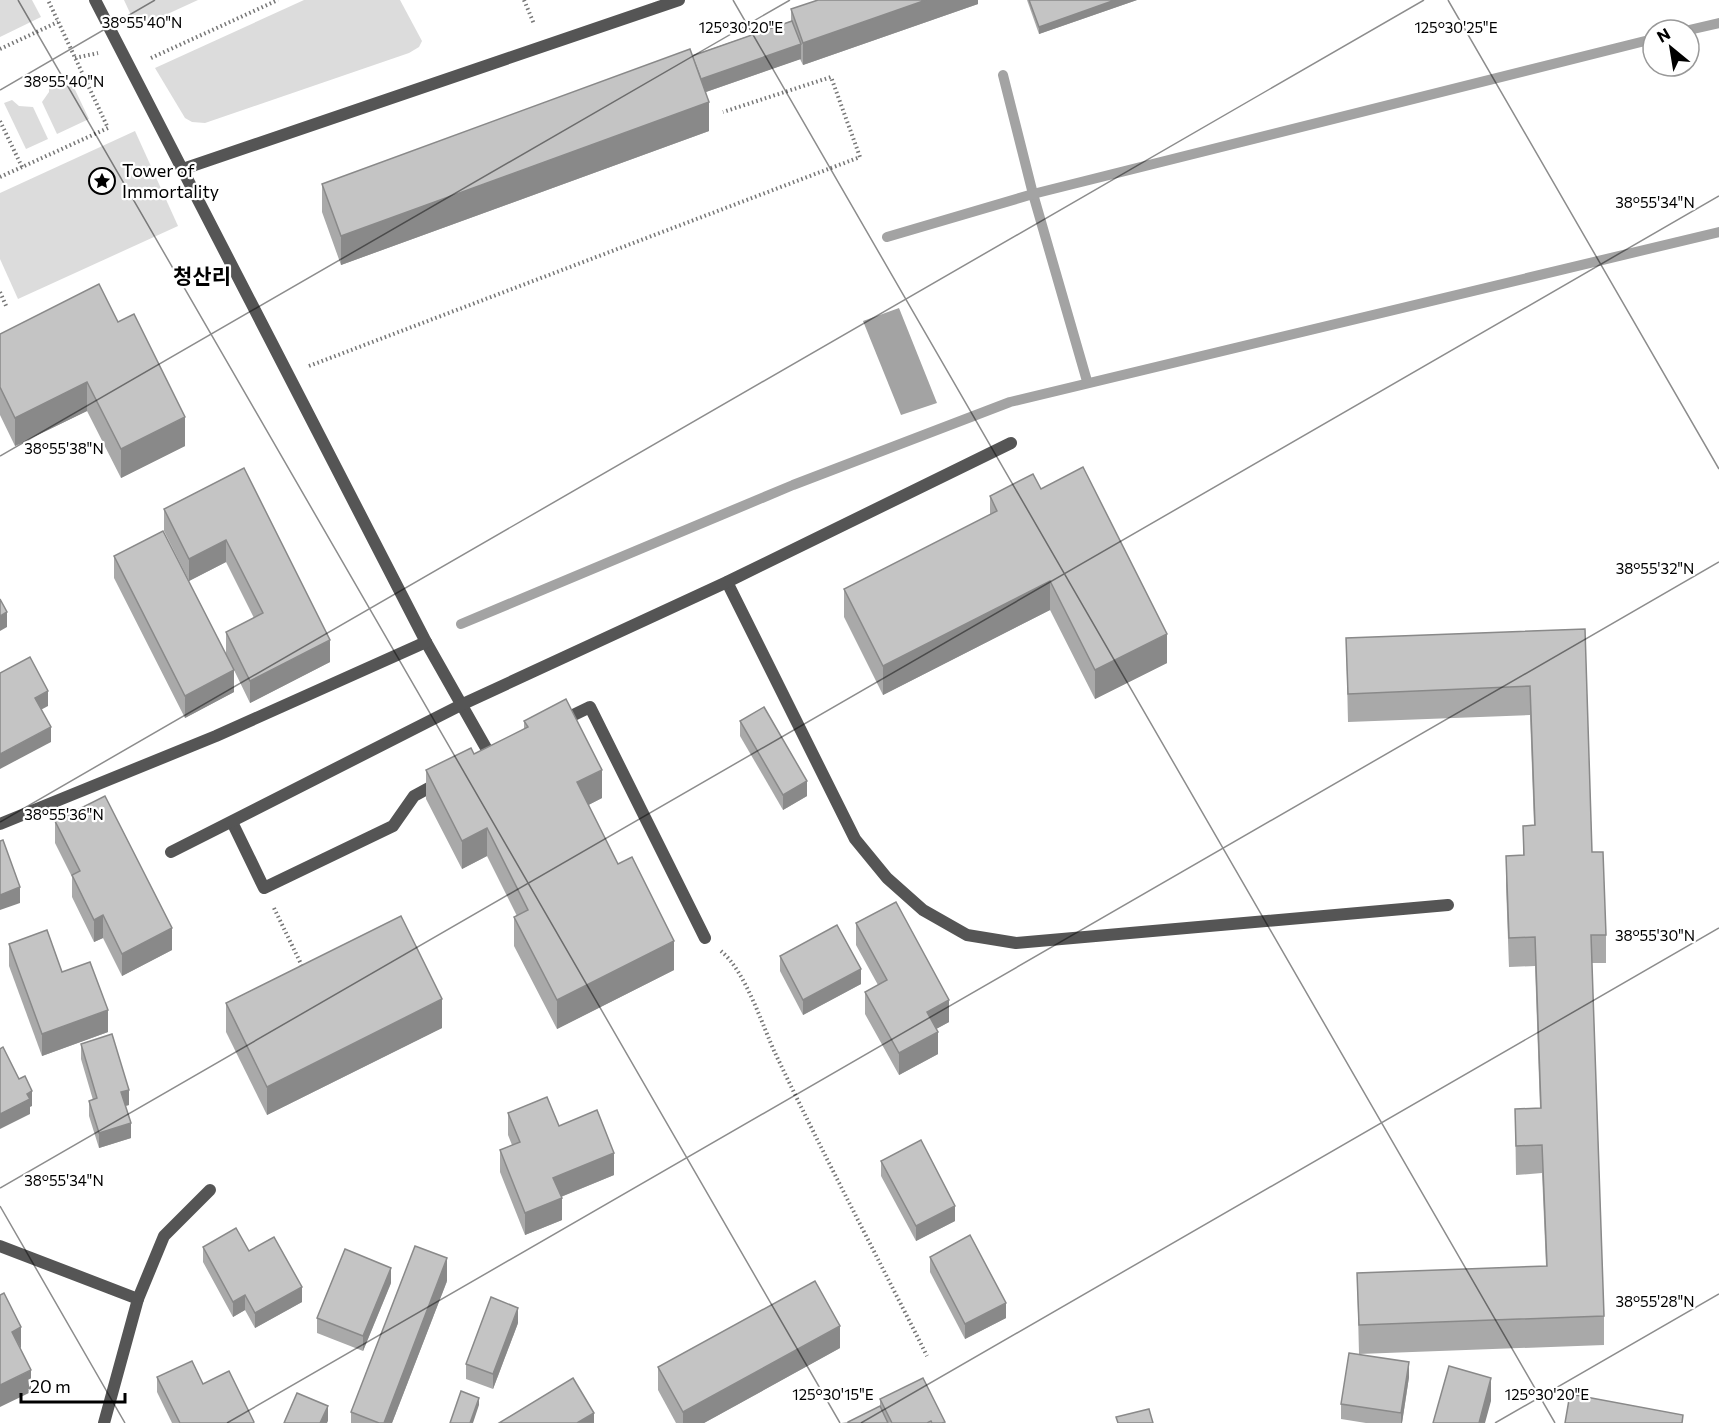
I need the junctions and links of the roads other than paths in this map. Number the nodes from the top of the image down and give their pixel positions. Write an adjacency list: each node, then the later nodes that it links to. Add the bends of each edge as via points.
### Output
1 (95, 0): 3 (street)
2 (680, 0): 3 (street)
3 (183, 169): 6 (street)
4 (1011, 443): 5 (street)
5 (727, 582): 7 (street); 14 (street, via 855,839 887,878 923,910 967,935 1016,943)
6 (426, 642): 7 (street); 12 (street, via 216,736)
7 (463, 704): 9 (street); 11 (street)
8 (550, 727): 15 (street, via 590,707)
9 (490, 756)
10 (448, 777): 11 (street, via 414,796 393,826 264,888)
11 (232, 822): 13 (street)
12 (0, 824)
13 (171, 852)
14 (1448, 905)
15 (705, 938)
16 (210, 1190): 18 (street, via 164,1236)
17 (0, 1246): 18 (street)
18 (138, 1299): 19 (street)
19 (104, 1423)

